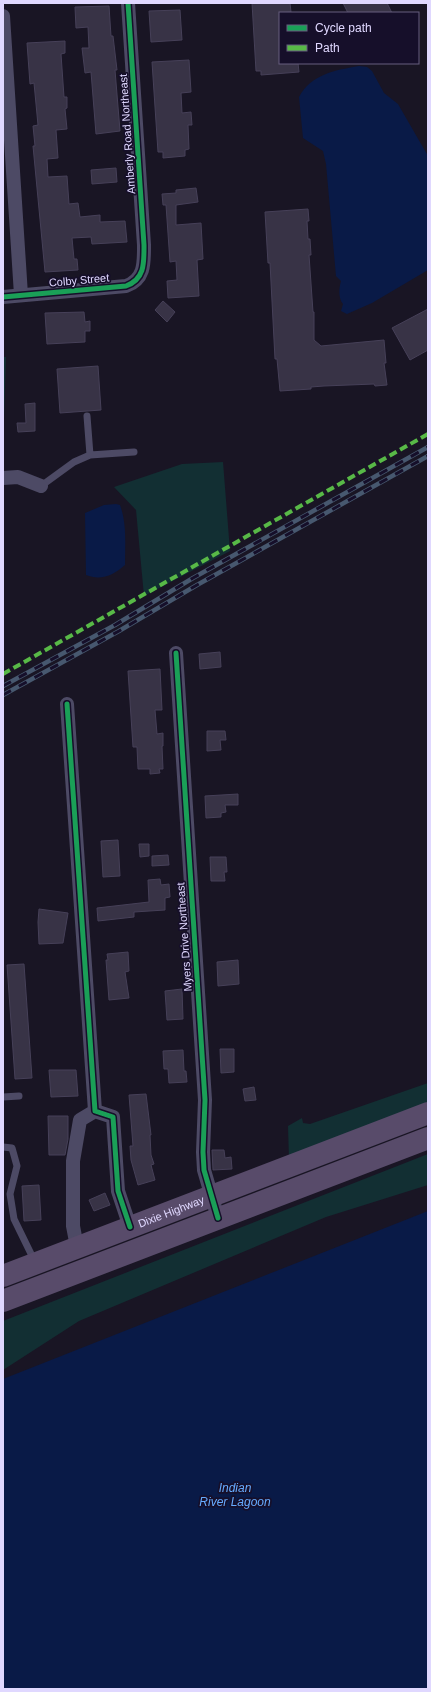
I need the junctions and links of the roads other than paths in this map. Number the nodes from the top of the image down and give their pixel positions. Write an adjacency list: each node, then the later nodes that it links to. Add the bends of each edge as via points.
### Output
1 (128, 3): 3 (street, Amberly Road Northeast)
2 (3, 16): 4 (street)
3 (144, 263): 4 (street, Colby Street, via 143,270 136,280 126,286)
4 (21, 295): 5 (street, Colby Street)
5 (3, 297)
6 (87, 416): 8 (lane)
7 (134, 452): 8 (lane)
8 (90, 455): 10 (lane, via 74,462)
9 (3, 478): 10 (street, via 18,477)
10 (40, 486)
11 (176, 653): 19 (street, Myers Drive Northeast, via 204,1100 204,1170)
12 (67, 704): 15 (street)
13 (19, 1096): 14 (lane)
14 (3, 1097)
15 (95, 1111): 21 (street, via 113,1117 118,1191); 22 (street, via 80,1120 73,1161 73,1226)
16 (428, 1113): 19 (main road, Dixie Highway)
17 (428, 1138): 20 (main road, Dixie Highway)
18 (3, 1147): 23 (lane, via 12,1148 17,1166 10,1194 14,1218)
19 (211, 1196): 20 (street, Myers Drive Northeast); 21 (main road, Dixie Highway)
20 (218, 1218): 25 (main road, Dixie Highway)
21 (130, 1227): 22 (main road, Dixie Highway)
22 (77, 1247): 23 (main road, Dixie Highway)
23 (36, 1264): 24 (main road, Dixie Highway)
24 (3, 1276)
25 (3, 1301)

